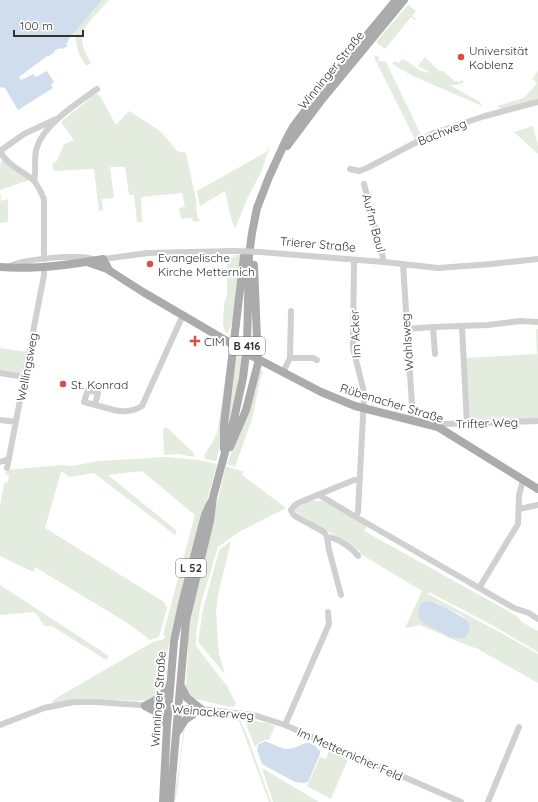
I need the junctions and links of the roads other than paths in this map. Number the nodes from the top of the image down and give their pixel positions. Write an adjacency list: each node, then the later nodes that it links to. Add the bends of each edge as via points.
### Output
1 (396, 0): 7 (main road, Winninger Straße / B 416, via 314,99 290,132)
2 (404, 0): 7 (main road, Winninger Straße / B 416)
3 (97, 89): 5 (street)
4 (538, 102): 8 (street, Bachweg, via 484,116 434,133 367,168 359,171)
5 (59, 118): 6 (street, via 24,134); 9 (street, via 42,135 37,146)
6 (0, 151): 9 (street, via 9,163)
7 (279, 156): 11 (main road, Winninger Straße / B 416, via 262,195)
8 (350, 169)
9 (34, 181): 17 (street, Wellingsweg, via 44,199)
10 (364, 184): 16 (street, Auf'm Baul)
11 (252, 233): 27 (main road, B 416, via 246,246); 29 (main road); 43 (main road, B 416, via 246,358 241,390)
12 (538, 259): 18 (street, Trierer Straße, via 438,268)
13 (100, 260): 14 (street, Trierer Straße, bridge, via 148,253 234,251); 15 (main road, Trierer Straße); 17 (street, Trierer Straße, via 82,257); 20 (main road, Rübenacher Straße / B 416)
14 (354, 260): 16 (street, Trierer Straße); 36 (street, Im Acker, via 353,348 363,388)
15 (87, 262): 17 (main road, Trierer Straße); 20 (main road, Rübenacher Straße)
16 (384, 262): 18 (street, Trierer Straße)
17 (44, 263): 19 (main road, Trierer Straße); 34 (street, Wellingsweg)
18 (403, 264): 26 (street, Wahlsweg)
19 (4, 268)
20 (111, 272): 22 (main road, Rübenacher Straße / B 416)
21 (292, 311): 30 (street)
22 (183, 315): 27 (main road, Rübenacher Straße / B 416); 35 (street, via 142,406 134,410 117,411)
23 (538, 322): 25 (street, via 520,321)
24 (433, 327): 25 (street); 26 (street); 28 (street)
25 (462, 327): 41 (street)
26 (406, 329): 38 (street, Wahlsweg, via 412,405)
27 (233, 344): 29 (main road, Rübenacher Straße / B 416, bridge); 43 (main road, L 52, via 224,425)
28 (435, 354)
29 (256, 357): 32 (main road, Rübenacher Straße); 43 (main road, L 52, via 243,420)
30 (290, 358): 31 (street); 32 (street)
31 (317, 360)
32 (283, 372): 36 (main road, Rübenacher Straße, via 329,396)
33 (0, 373): 34 (street)
34 (25, 377): 40 (street, Wellingsweg)
35 (95, 405)
36 (363, 409): 38 (main road, Rübenacher Straße); 47 (street, Im Acker)
37 (0, 420): 40 (street)
38 (410, 420): 42 (main road, Rübenacher Straße)
39 (538, 421): 41 (street, Trifter Weg)
40 (16, 422): 44 (street, Wellingsweg)
41 (467, 424): 42 (street, Trifter Weg, via 444,424)
42 (438, 427): 48 (main road, Rübenacher Straße)
43 (224, 456): 51 (main road, L 52)
44 (9, 459): 45 (street); 46 (street, Wellingsweg)
45 (0, 462)
46 (7, 468)
47 (360, 480): 50 (street, via 354,480); 54 (street, Im Acker)
48 (526, 482): 49 (main road, Rübenacher Straße); 53 (street, via 521,486)
49 (538, 489)
50 (319, 495): 54 (street); 55 (street, via 296,504 292,512 324,532)
51 (213, 497): 61 (main road, Winninger Straße / L 52, via 204,519 182,604 174,641); 62 (main road, L 52, via 210,521 187,616)
52 (538, 505): 53 (street)
53 (519, 509): 57 (street, via 517,527)
54 (356, 517): 57 (street)
55 (327, 537): 56 (street, via 351,548); 58 (street)
56 (358, 556)
57 (479, 588): 60 (street)
58 (341, 595)
59 (328, 612): 68 (street, Im Metternicher Feld, via 329,624)
60 (538, 619)
61 (171, 682): 63 (main road, via 161,697); 64 (main road, Winninger Straße / L 52)
62 (180, 684): 65 (main road, L 52); 66 (main road, via 187,698)
63 (145, 706): 64 (street, Weinackerweg); 67 (street, Weinackerweg, via 74,702 44,708); 69 (main road, via 158,713)
64 (169, 708): 65 (street, Weinackerweg); 69 (main road, Winninger Straße / L 52)
65 (178, 708): 66 (street, Weinackerweg); 71 (main road, Winninger Straße / L 52)
66 (201, 709): 68 (street, Weinackerweg, via 254,715); 71 (main road, via 184,720)
67 (0, 725)
68 (285, 725): 74 (street, Im Metternicher Feld)
69 (167, 726): 72 (main road, Winninger Straße / L 52)
70 (519, 727): 75 (street)
71 (176, 734): 73 (main road, Winninger Straße / L 52)
72 (163, 802)
73 (170, 802)
74 (461, 802)
75 (488, 802)

